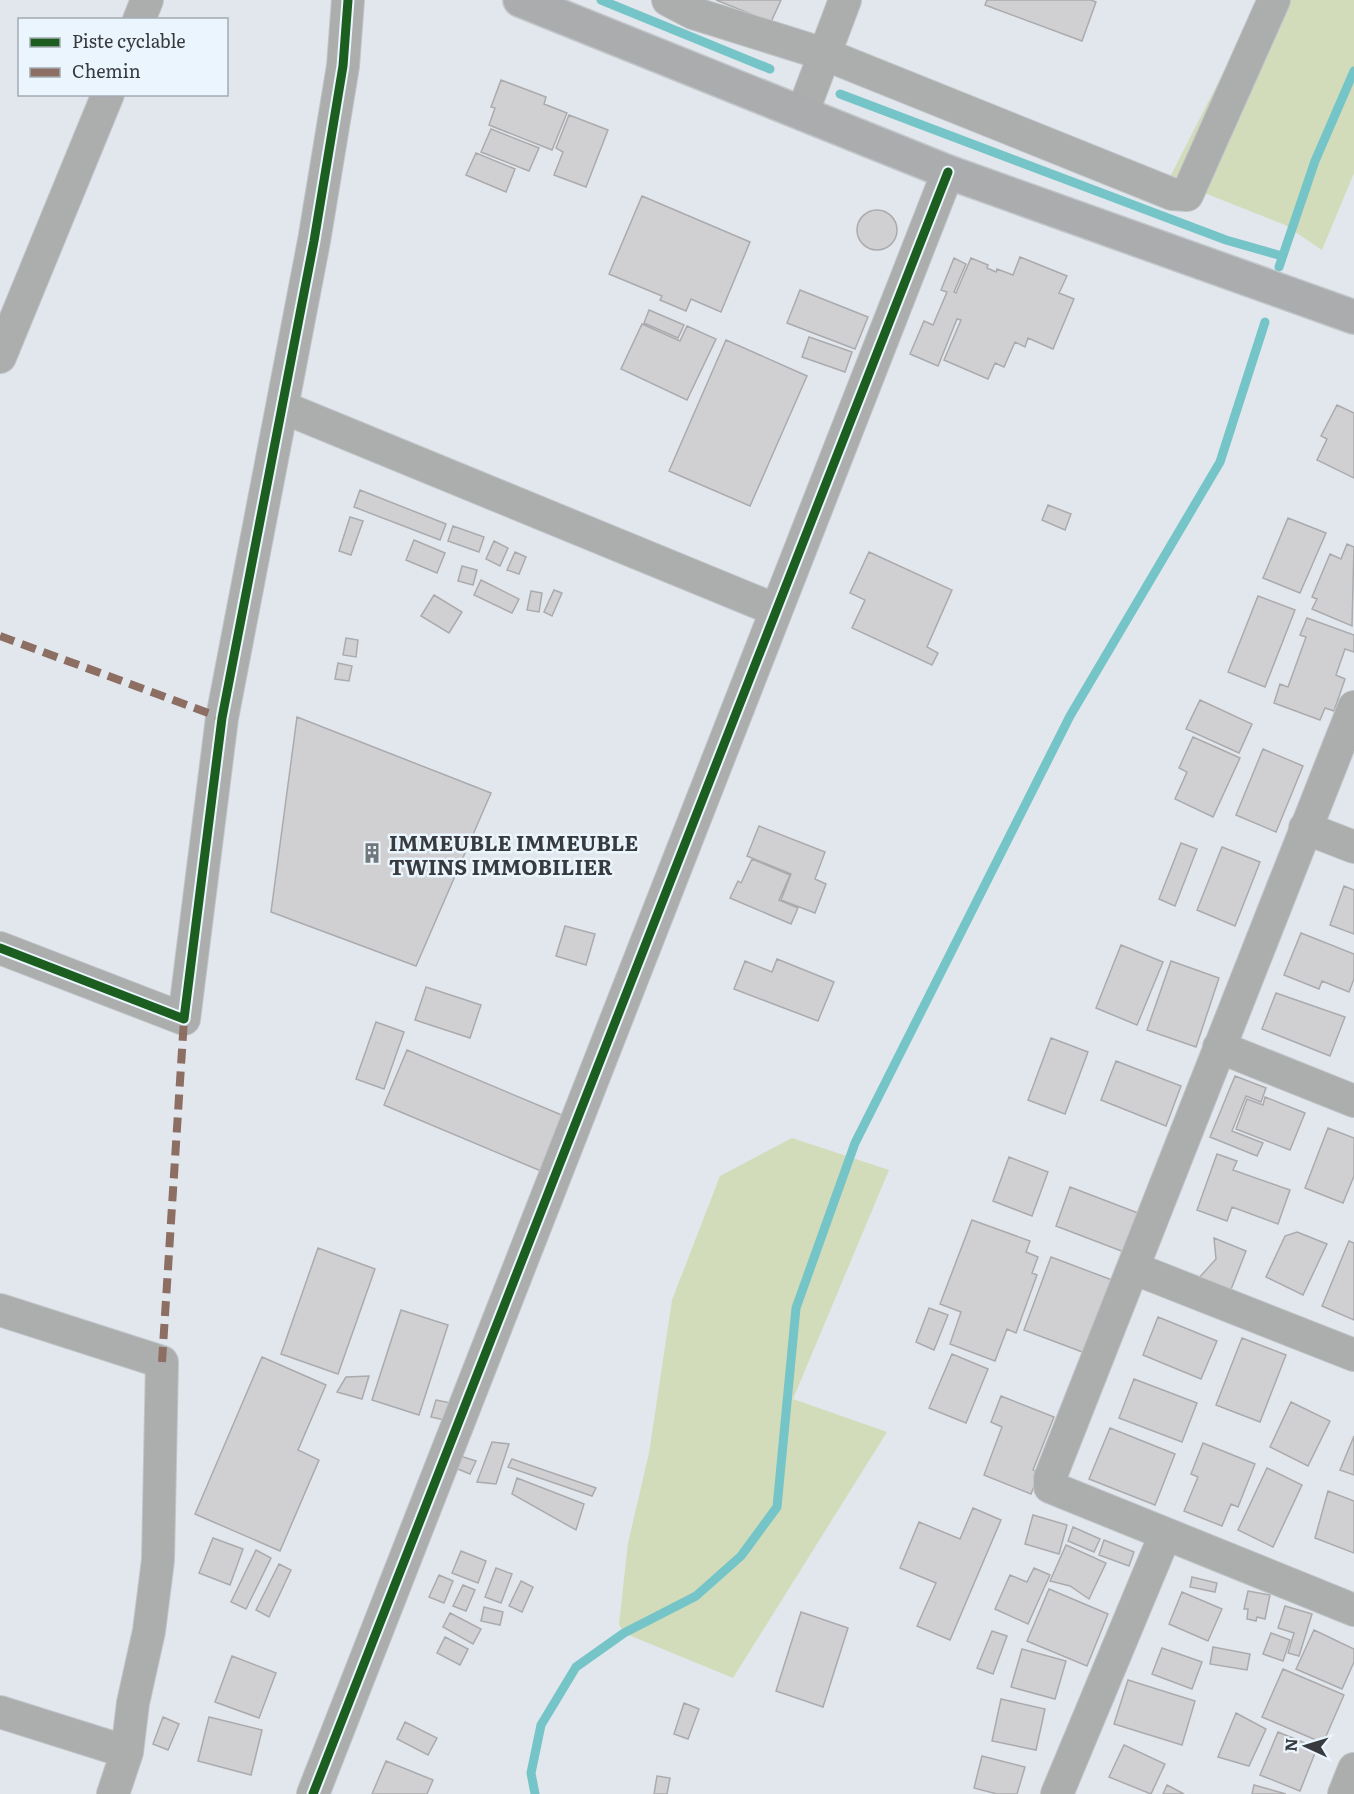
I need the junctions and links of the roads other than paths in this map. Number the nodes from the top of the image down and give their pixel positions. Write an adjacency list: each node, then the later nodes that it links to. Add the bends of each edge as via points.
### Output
1 (147, 0): 7 (street)
2 (348, 0): 14 (street, via 341,77)
3 (520, 0): 10 (street)
4 (668, 0): 8 (street, via 693,13)
5 (845, 0): 8 (street)
6 (1274, 0): 8 (street, via 1186,195 1172,194)
7 (140, 18)
8 (824, 54): 10 (street)
9 (107, 96): 13 (street)
10 (802, 114): 11 (street)
11 (948, 172): 12 (street); 15 (street)
12 (1354, 318)
13 (0, 357)
14 (282, 407): 15 (street); 19 (street, via 222,718 184,1019)
15 (776, 610): 31 (street)
16 (1354, 707): 17 (street)
17 (1305, 828): 18 (street); 20 (street)
18 (1354, 848)
19 (0, 948)
20 (1219, 1047): 21 (street); 22 (street)
21 (1354, 1101)
22 (1133, 1268): 24 (street); 25 (street, via 1050,1478 1050,1487)
23 (0, 1310): 28 (street, via 162,1362 158,1560)
24 (1354, 1355)
25 (1165, 1535): 26 (street); 32 (street)
26 (1354, 1610)
27 (0, 1712): 28 (street)
28 (127, 1752): 30 (street)
29 (1354, 1769): 33 (street)
30 (113, 1794)
31 (313, 1794)
32 (1057, 1794)
33 (1344, 1794)

